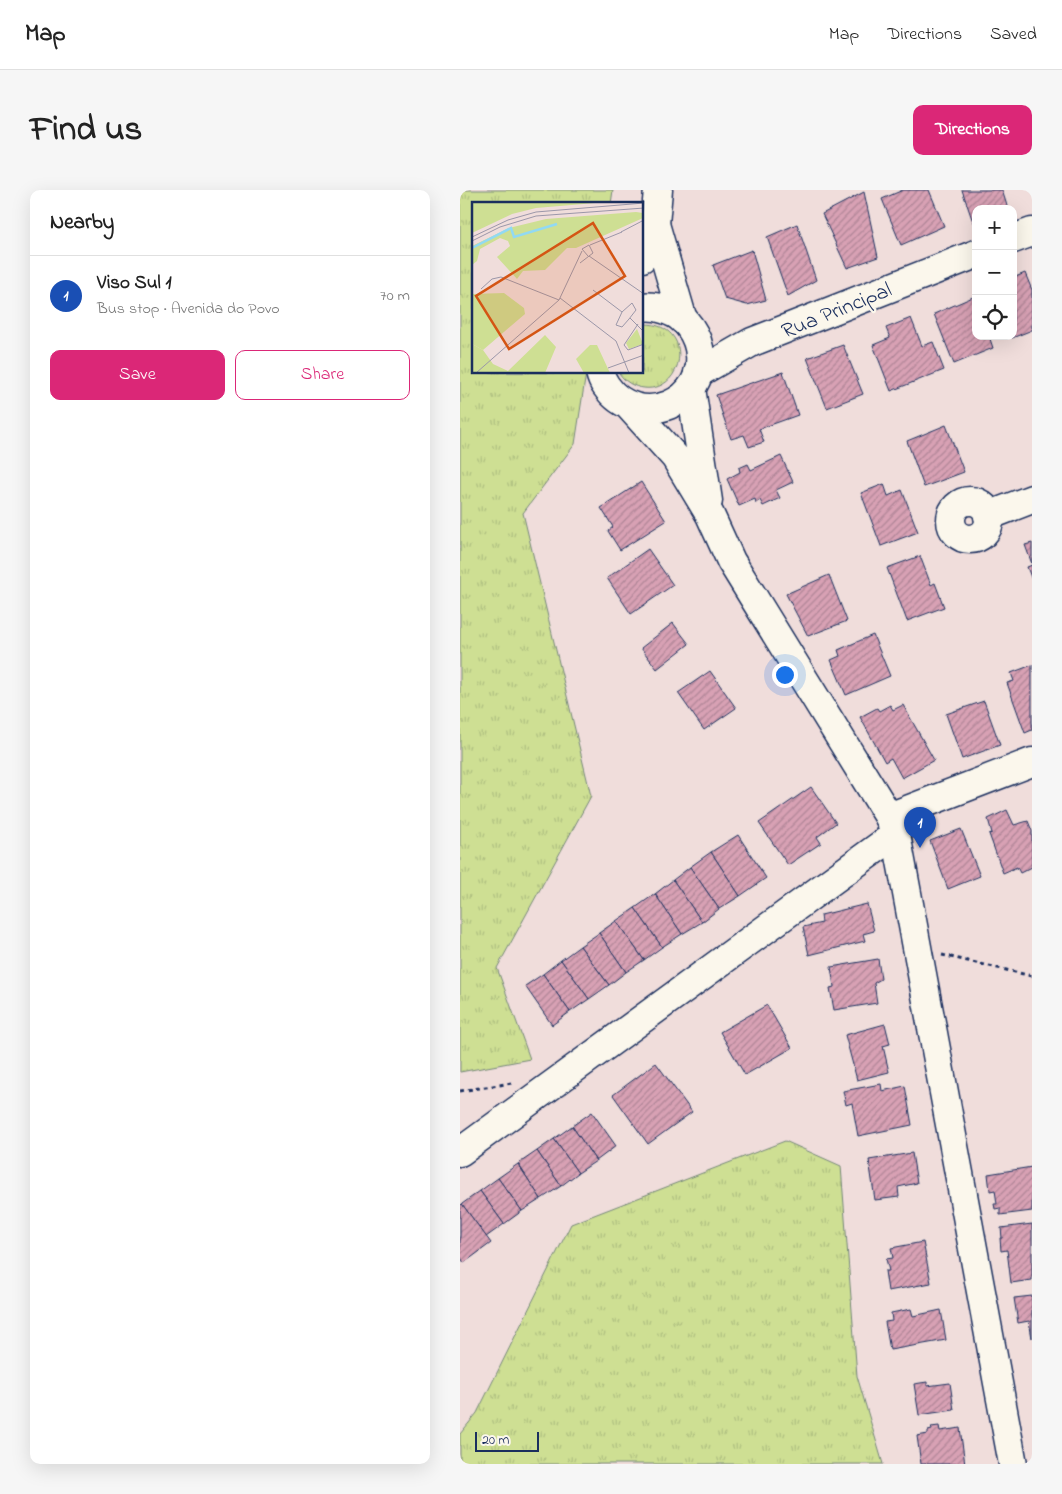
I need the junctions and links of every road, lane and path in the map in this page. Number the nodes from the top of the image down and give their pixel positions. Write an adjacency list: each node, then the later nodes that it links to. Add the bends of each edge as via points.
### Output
1 (658, 190): 2 (street)
2 (655, 224): 5 (street); 8 (street)
3 (1032, 232): 4 (street)
4 (1017, 238)
5 (644, 253)
6 (972, 256): 9 (street, Rua Principal)
7 (644, 307): 8 (street, Rua Principal, via 672,312)
8 (688, 326): 9 (street, Rua Principal); 11 (street, via 700,352)
9 (752, 342): 11 (street)
10 (601, 374): 12 (street, via 605,385)
11 (694, 380): 12 (street, via 681,398 670,405 656,409); 14 (street)
12 (629, 406): 14 (street, via 675,457)
13 (1032, 499): 15 (street)
14 (710, 515): 17 (street, via 731,561)
15 (988, 516)
16 (1032, 762): 17 (street)
17 (892, 825): 18 (street); 20 (street)
18 (917, 950): 19 (path); 21 (street)
19 (1032, 976)
20 (460, 1152)
21 (1013, 1464)

